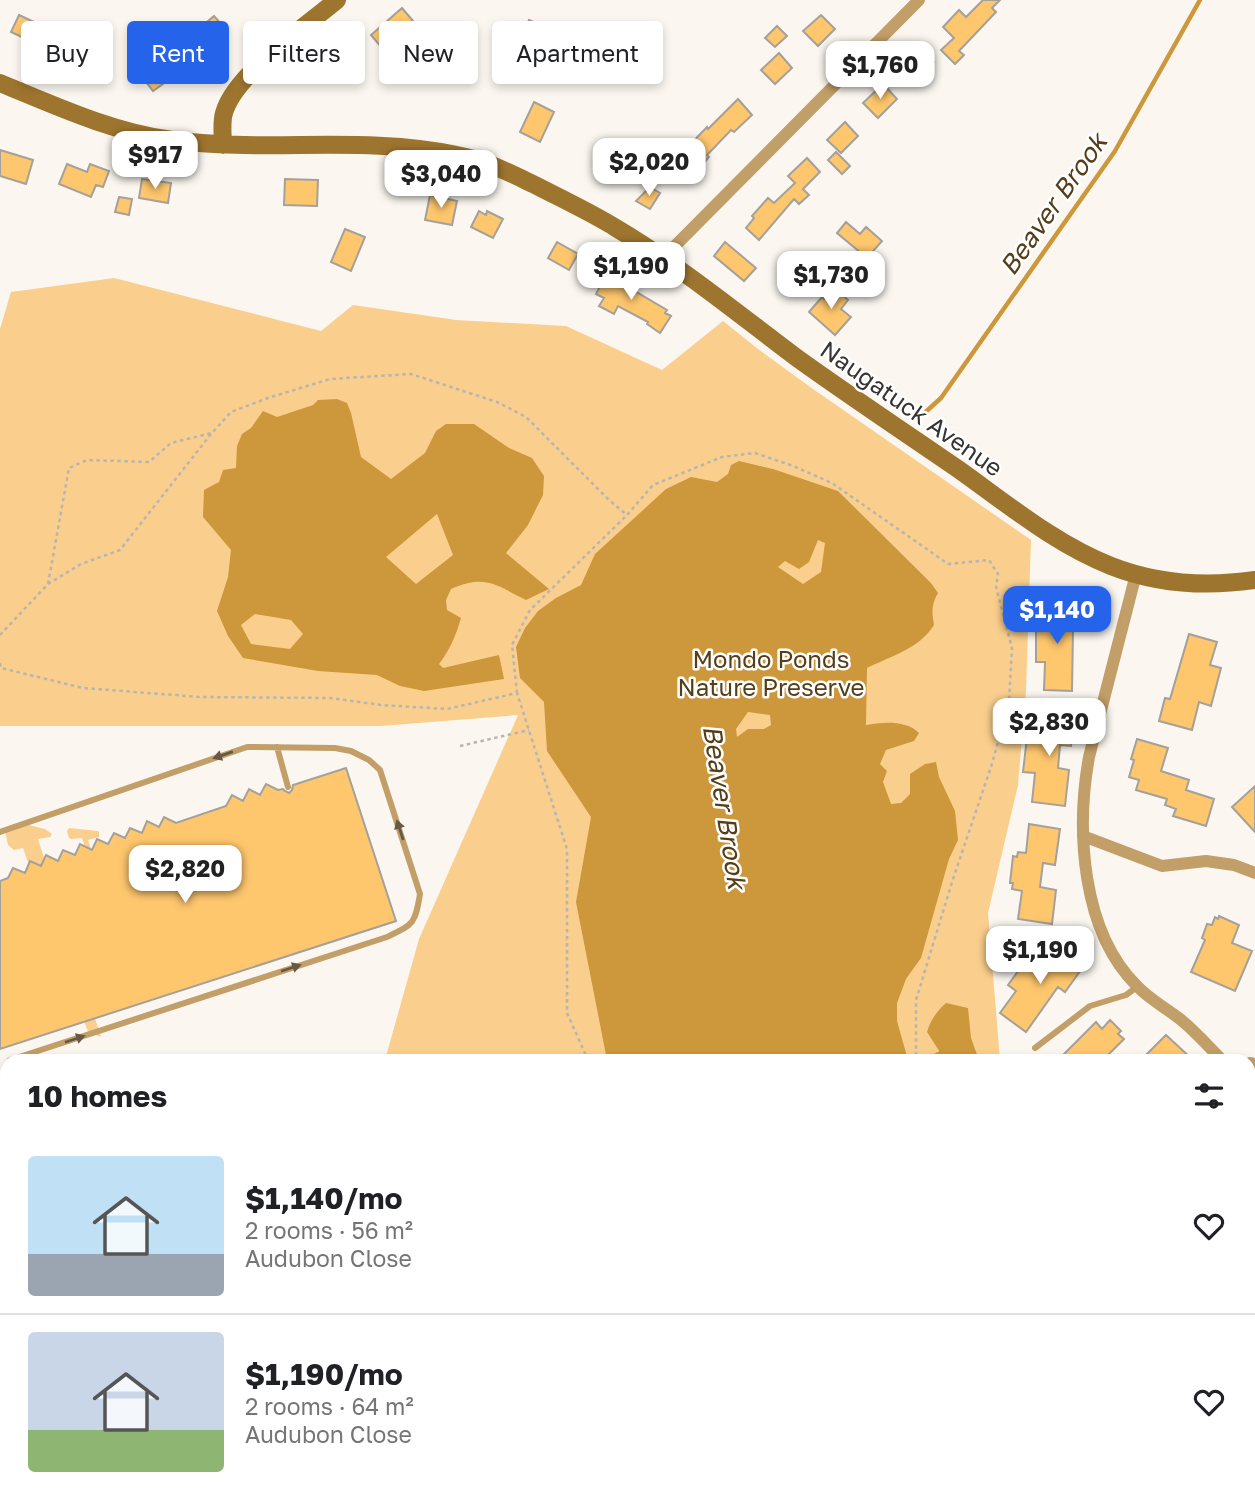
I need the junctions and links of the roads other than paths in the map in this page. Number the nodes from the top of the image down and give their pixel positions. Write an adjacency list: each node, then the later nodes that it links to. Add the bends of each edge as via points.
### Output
1 (337, 0): 4 (main road, via 257,65 241,84 223,114)
2 (919, 0): 5 (street)
3 (0, 83): 4 (main road, Naugatuck Avenue, via 125,130)
4 (223, 145): 5 (main road, Naugatuck Avenue, via 372,146 460,155 560,197)
5 (663, 258): 6 (main road, Naugatuck Avenue, via 807,365 1044,529 1084,554)
6 (1136, 574): 7 (main road, Naugatuck Avenue, via 1184,583); 11 (street, via 1089,757)
7 (1255, 580)
8 (277, 747): 9 (lane); 10 (lane, one-way to 10, via 247,747); 15 (lane, one-way to 8, via 410,926 420,894 380,770 351,751)
9 (288, 787)
10 (0, 832)
11 (1083, 836): 12 (street, via 1162,866 1206,860); 13 (street, via 1084,862 1105,943)
12 (1255, 873)
13 (1137, 987): 14 (lane, via 1090,1006); 16 (street)
14 (1035, 1048)
15 (29, 1054)
16 (1216, 1054)

